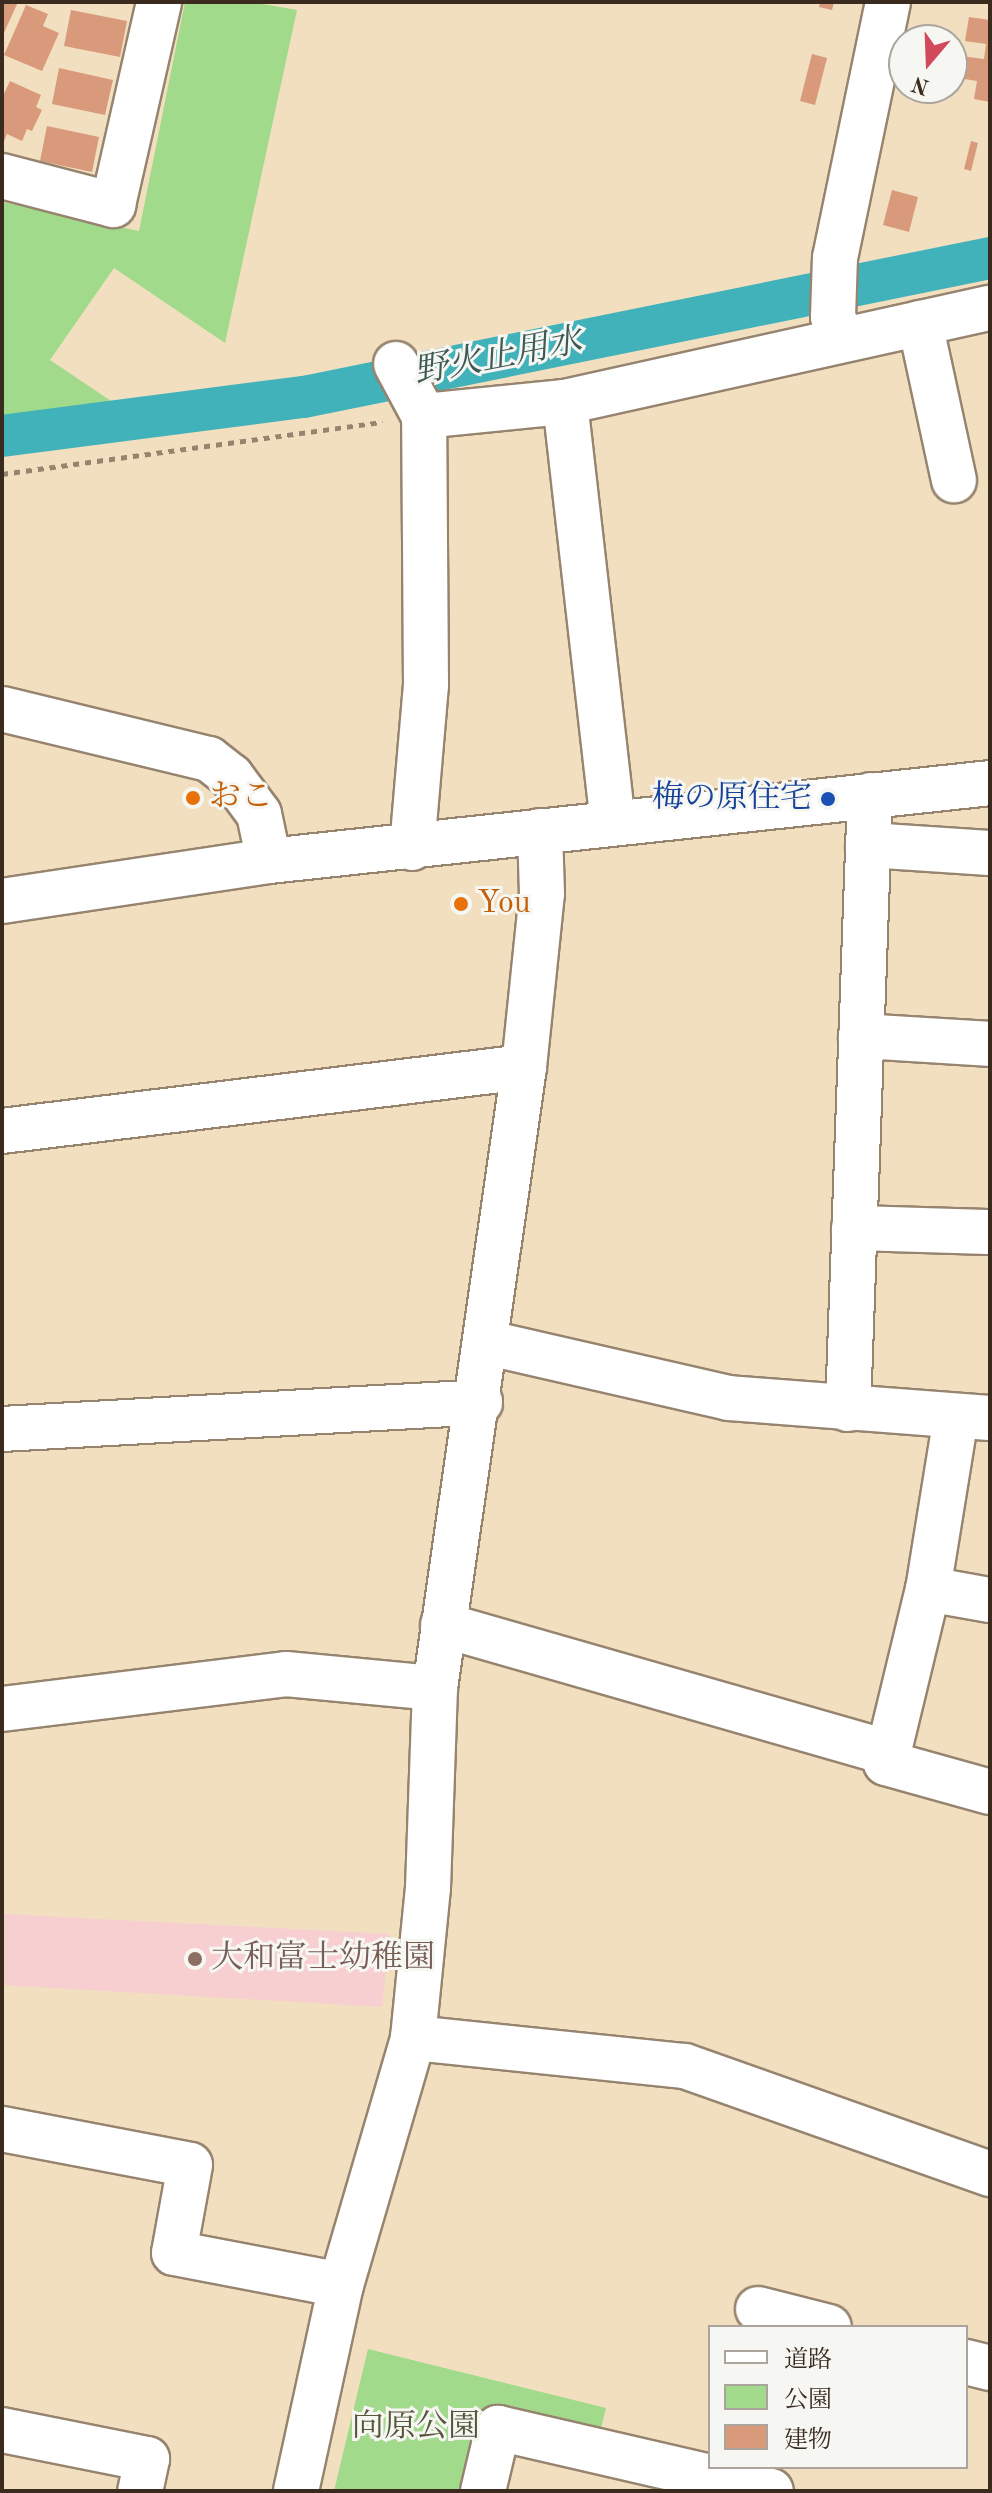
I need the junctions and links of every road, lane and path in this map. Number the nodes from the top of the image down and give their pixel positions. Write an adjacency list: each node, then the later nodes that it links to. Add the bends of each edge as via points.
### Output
1 (159, 2): 3 (street, via 113,205)
2 (888, 2): 6 (street, via 835,258)
3 (2, 176)
4 (990, 308): 5 (street)
5 (920, 323): 6 (street); 10 (street)
6 (838, 329): 8 (street)
7 (412, 393): 8 (street); 9 (path); 17 (street, via 426,685)
8 (565, 402): 14 (street)
9 (2, 474)
10 (954, 480)
11 (2, 709): 19 (street, via 209,759 231,776 259,814)
12 (990, 783): 13 (street)
13 (870, 795): 14 (street); 16 (street)
14 (613, 822): 15 (street)
15 (540, 831): 17 (street); 23 (street, via 542,894)
16 (868, 845): 18 (street); 21 (street)
17 (412, 848): 19 (street)
18 (990, 853)
19 (269, 861): 20 (street)
20 (2, 901)
21 (861, 1036): 22 (street); 25 (street)
22 (990, 1044)
23 (524, 1067): 24 (street); 27 (street)
24 (2, 1131)
25 (854, 1228): 26 (street); 29 (street)
26 (990, 1232)
27 (489, 1343): 28 (street); 29 (street, via 729,1398)
28 (480, 1402): 31 (street); 34 (street)
29 (848, 1409): 30 (street)
30 (973, 1418): 32 (street)
31 (2, 1429)
32 (928, 1589): 33 (street); 37 (street)
33 (990, 1600)
34 (443, 1625): 35 (street); 37 (street)
35 (435, 1688): 36 (street, via 286,1674); 39 (street, via 428,1888)
36 (2, 1709)
37 (888, 1758): 38 (street)
38 (990, 1792)
39 (410, 2055): 41 (street, via 685,2066); 42 (street)
40 (2, 2129): 42 (street, via 190,2165 174,2253)
41 (990, 2174)
42 (341, 2285): 49 (street)
43 (758, 2309): 44 (street)
44 (821, 2325)
45 (968, 2362): 46 (street)
46 (990, 2368)
47 (2, 2430): 48 (street, via 147,2459)
48 (140, 2491)
49 (296, 2491)
50 (483, 2491): 51 (street, via 498,2428)
51 (771, 2491)

